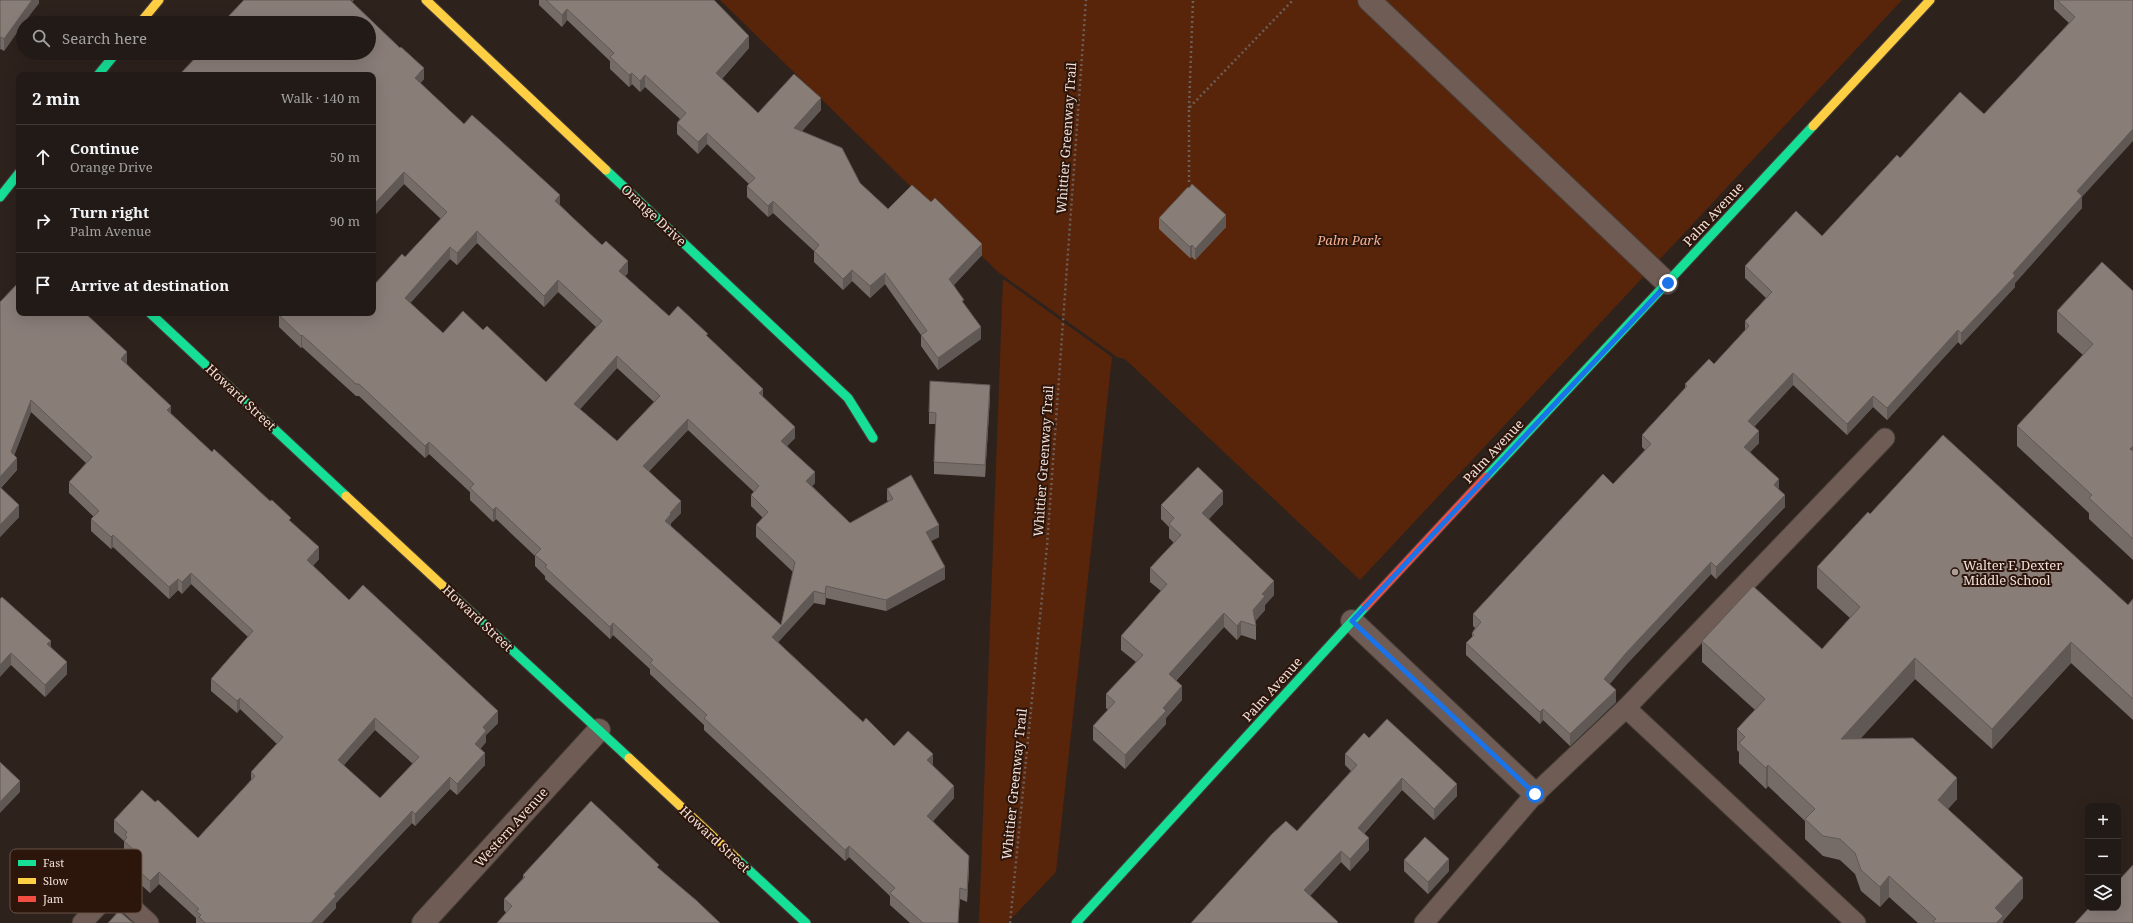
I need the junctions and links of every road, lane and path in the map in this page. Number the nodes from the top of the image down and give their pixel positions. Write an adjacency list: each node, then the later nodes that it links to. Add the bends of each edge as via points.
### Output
1 (159, 0): 8 (street)
2 (426, 0): 15 (street, Orange Drive, via 848,398)
3 (1086, 0): 27 (path, Whittier Greenway Trail, via 1047,546)
4 (1192, 0): 11 (path)
5 (1293, 0): 11 (path)
6 (1369, 0): 13 (street)
7 (1930, 0): 13 (street, Palm Avenue)
8 (146, 16)
9 (110, 60): 10 (street)
10 (100, 72)
11 (1189, 108): 12 (path)
12 (1189, 182)
13 (1668, 283): 17 (street, Palm Avenue)
14 (153, 316): 19 (street, Howard Street)
15 (873, 438)
16 (1885, 438): 18 (lane)
17 (1352, 621): 20 (street); 28 (street, Palm Avenue)
18 (1626, 708): 20 (lane); 30 (lane)
19 (599, 730): 25 (street, Western Avenue); 26 (street, Howard Street)
20 (1535, 794): 29 (lane)
21 (91, 913): 23 (lane)
22 (138, 913): 24 (lane)
23 (82, 923)
24 (149, 923)
25 (423, 923)
26 (806, 923)
27 (1010, 923)
28 (1076, 923)
29 (1424, 923)
30 (1856, 923)

